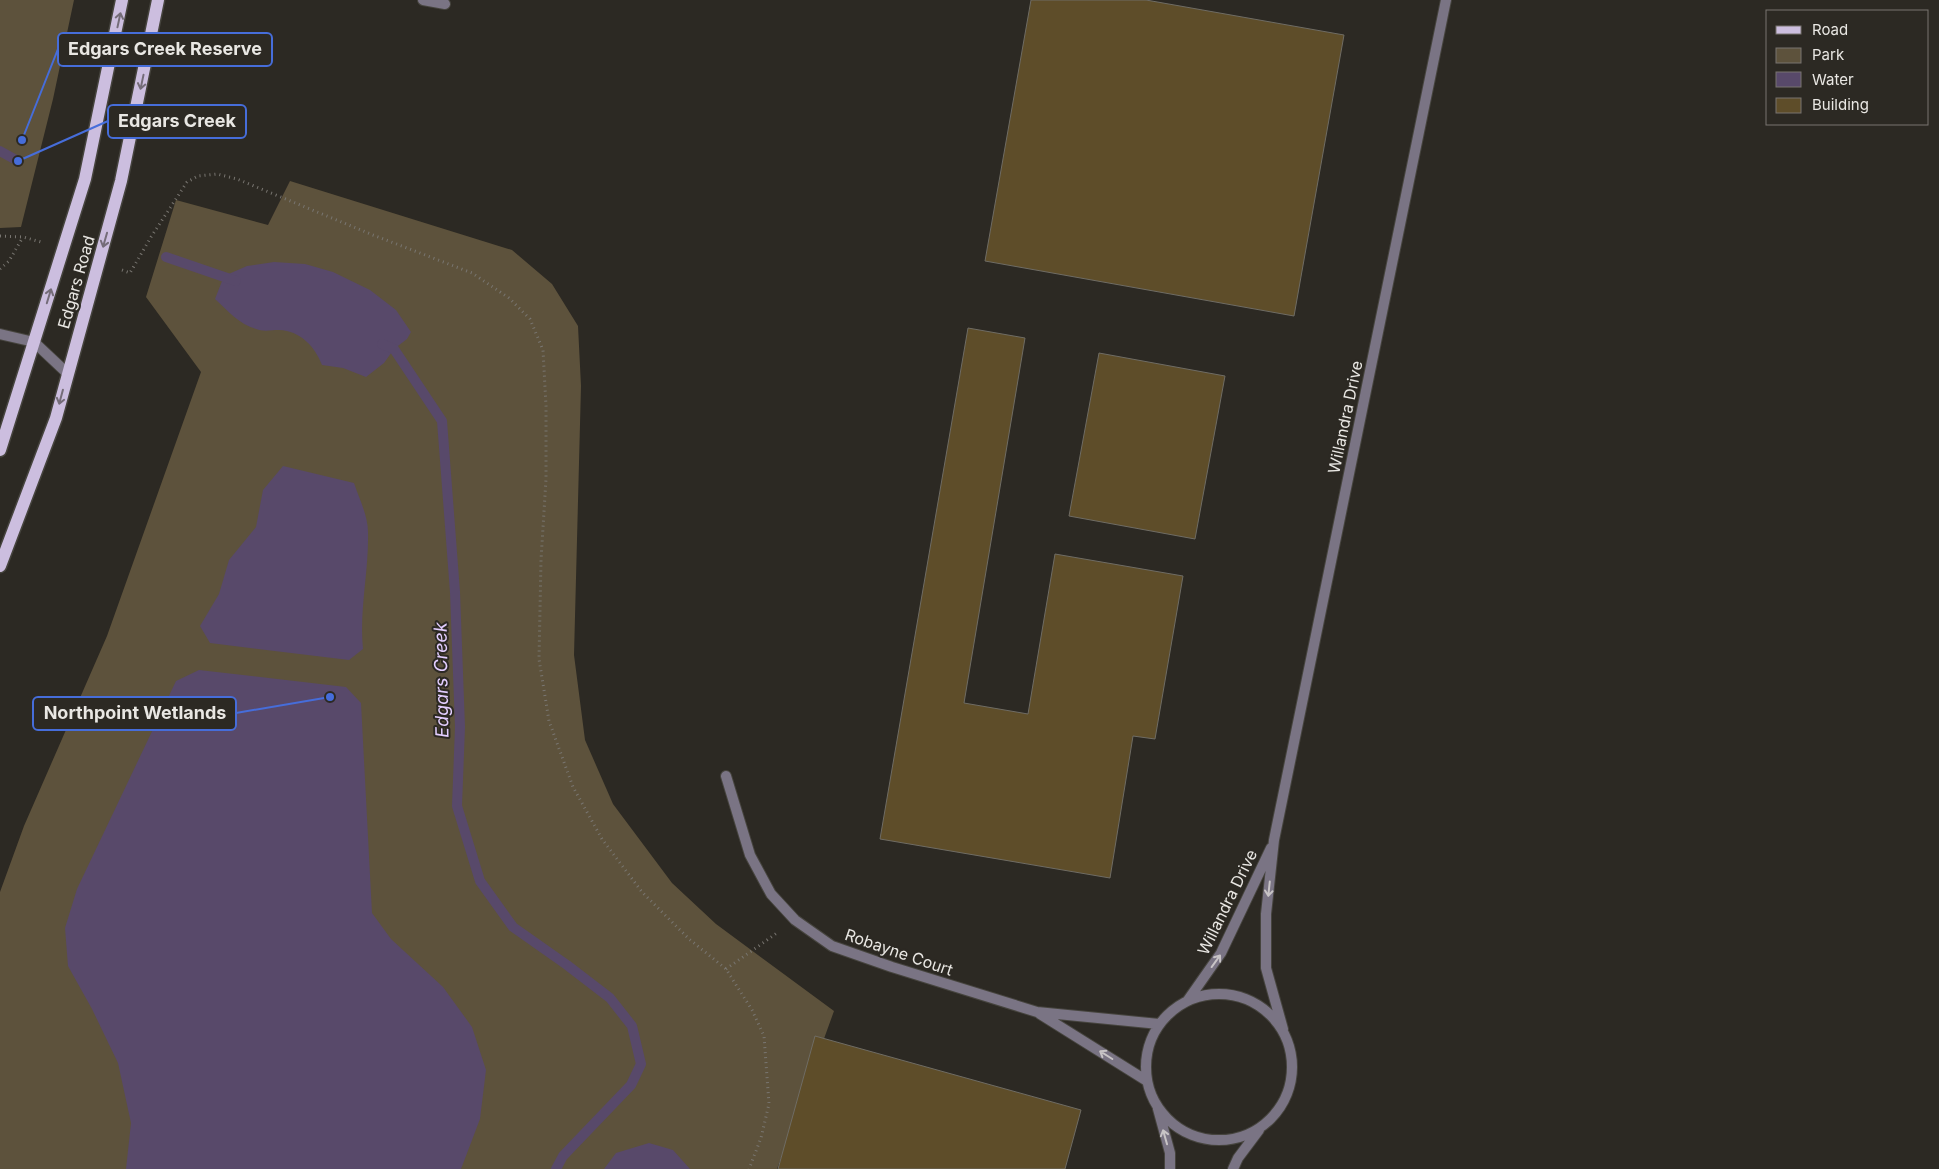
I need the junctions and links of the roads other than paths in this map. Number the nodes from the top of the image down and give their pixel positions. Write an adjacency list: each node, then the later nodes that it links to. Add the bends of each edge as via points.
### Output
1 (122, 0): 7 (main road, Edgars Road, one-way to 1, via 85,179)
2 (158, 0): 8 (main road, Edgars Road, one-way to 8, via 121,181)
3 (423, 0): 5 (street)
4 (1446, 0): 12 (street, Willandra Drive)
5 (445, 4)
6 (0, 334): 7 (street)
7 (34, 342): 8 (street); 9 (main road, Edgars Road)
8 (68, 373): 10 (main road, Edgars Road, one-way to 10, via 56,418)
9 (0, 450)
10 (0, 566)
11 (726, 776): 14 (street, Robayne Court, via 750,855 771,894 795,920 832,946)
12 (1274, 840): 13 (street, Willandra Drive, one-way to 12, via 1221,953); 16 (street, Willandra Drive, one-way to 16, via 1266,914 1266,968)
13 (1188, 1000): 15 (street); 16 (street, via 1208,994 1230,994 1251,1000 1269,1012)
14 (1036, 1012): 15 (street, Robayne Court); 17 (street, one-way to 14)
15 (1159, 1024): 17 (street, via 1150,1042)
16 (1283, 1029): 19 (street, via 1291,1049 1293,1071 1288,1093 1277,1112)
17 (1147, 1082): 18 (street)
18 (1156, 1105): 19 (street, via 1172,1123 1193,1135 1216,1140 1240,1137); 20 (street, one-way to 18, via 1170,1153)
19 (1262, 1127): 21 (street)
20 (1170, 1169)
21 (1233, 1169)

